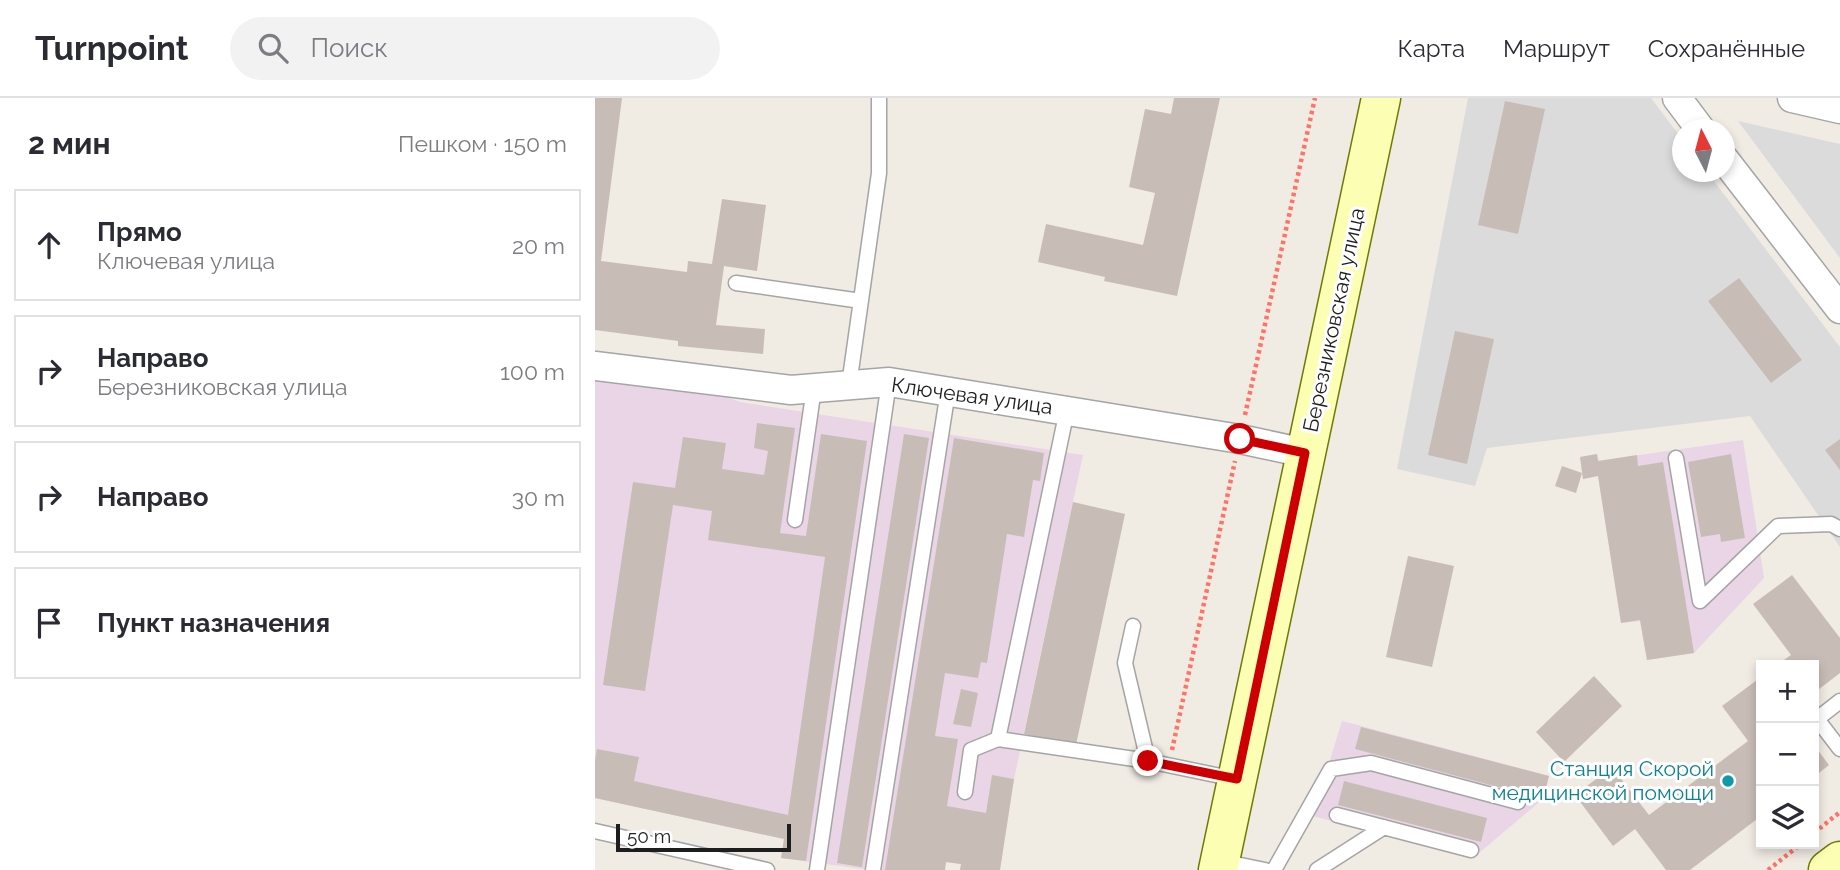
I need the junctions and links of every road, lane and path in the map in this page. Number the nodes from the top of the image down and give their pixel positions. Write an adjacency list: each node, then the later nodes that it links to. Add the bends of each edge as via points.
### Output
1 (879, 98): 9 (lane, via 879,173)
2 (1381, 98): 17 (main road, Березниковская улица)
3 (1677, 98): 6 (street)
4 (1792, 98): 5 (street)
5 (1840, 108)
6 (1693, 119)
7 (1735, 173): 10 (street)
8 (736, 283): 9 (lane)
9 (861, 301): 13 (lane)
10 (1840, 309)
11 (595, 366): 14 (street, Ключевая улица, via 791,390)
12 (889, 382): 13 (street, Ключевая улица); 15 (street, Ключевая улица); 39 (lane)
13 (849, 385): 14 (street, Ключевая улица)
14 (814, 388): 19 (lane)
15 (948, 391): 16 (street, Ключевая улица); 40 (lane)
16 (1067, 410): 17 (street, Ключевая улица); 23 (lane)
17 (1305, 453): 26 (main road, Березниковская улица)
18 (1676, 458): 20 (lane, via 1700,601 1778,526 1831,524)
19 (795, 520)
20 (1840, 528)
21 (1133, 626): 25 (lane, via 1125,663)
22 (1840, 701): 24 (lane, via 1817,719)
23 (999, 739): 25 (lane); 27 (lane, via 971,750)
24 (1840, 749)
25 (1148, 761): 26 (lane)
26 (1237, 779): 37 (main road, Березниковская улица)
27 (965, 792)
28 (1518, 802): 42 (lane, via 1371,764 1331,769)
29 (1840, 812): 32 (path)
30 (1336, 815): 31 (lane)
31 (1384, 827): 35 (lane); 43 (lane)
32 (1819, 830)
33 (595, 831): 38 (lane)
34 (1795, 849): 44 (path)
35 (1471, 850)
36 (1840, 861): 45 (main road)
37 (1218, 865): 41 (lane)
38 (767, 870)
39 (817, 870)
40 (873, 870)
41 (1265, 870)
42 (1275, 870)
43 (1317, 870)
44 (1768, 870)
45 (1829, 870)

